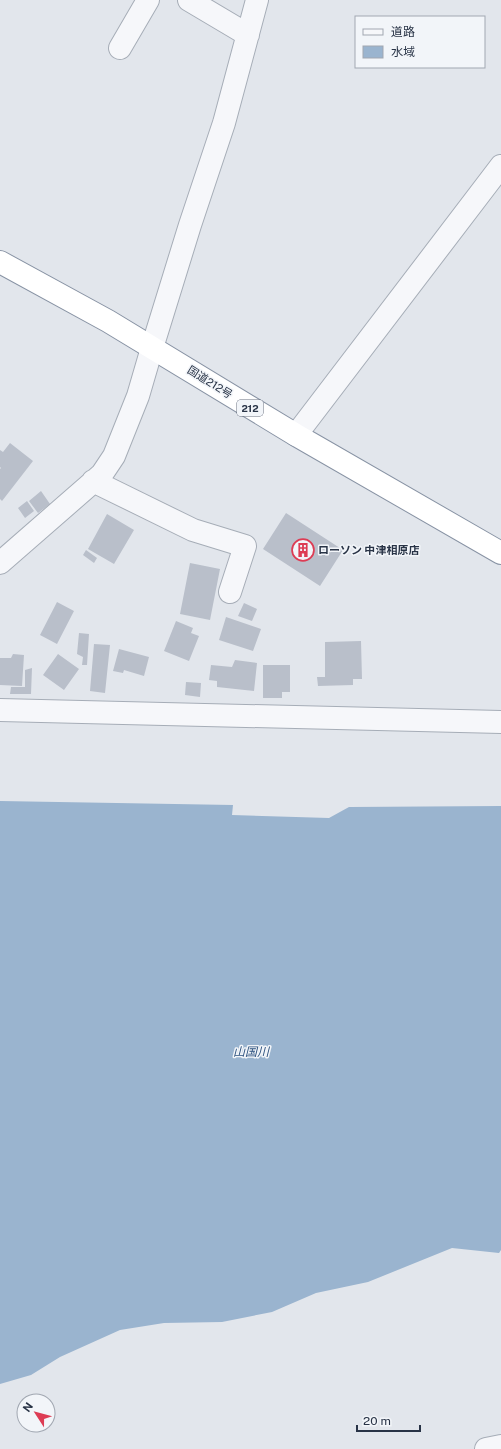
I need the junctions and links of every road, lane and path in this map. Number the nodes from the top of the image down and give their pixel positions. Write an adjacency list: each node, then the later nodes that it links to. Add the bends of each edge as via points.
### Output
1 (148, 0): 5 (street)
2 (189, 0): 4 (street)
3 (257, 0): 4 (street)
4 (248, 35): 8 (street, via 224,123)
5 (120, 48)
6 (501, 166): 9 (street)
7 (0, 262): 8 (highway, 国道212号 / 212)
8 (152, 348): 9 (highway, 国道212号 / 212); 10 (street, via 124,434 114,456 102,474)
9 (296, 435): 11 (highway, 国道212号 / 212)
10 (93, 481): 12 (street); 13 (street, via 193,530 245,546)
11 (501, 553)
12 (0, 563)
13 (230, 592)
14 (0, 710): 15 (street)
15 (501, 722)
16 (501, 1446): 17 (street)
17 (486, 1449)

